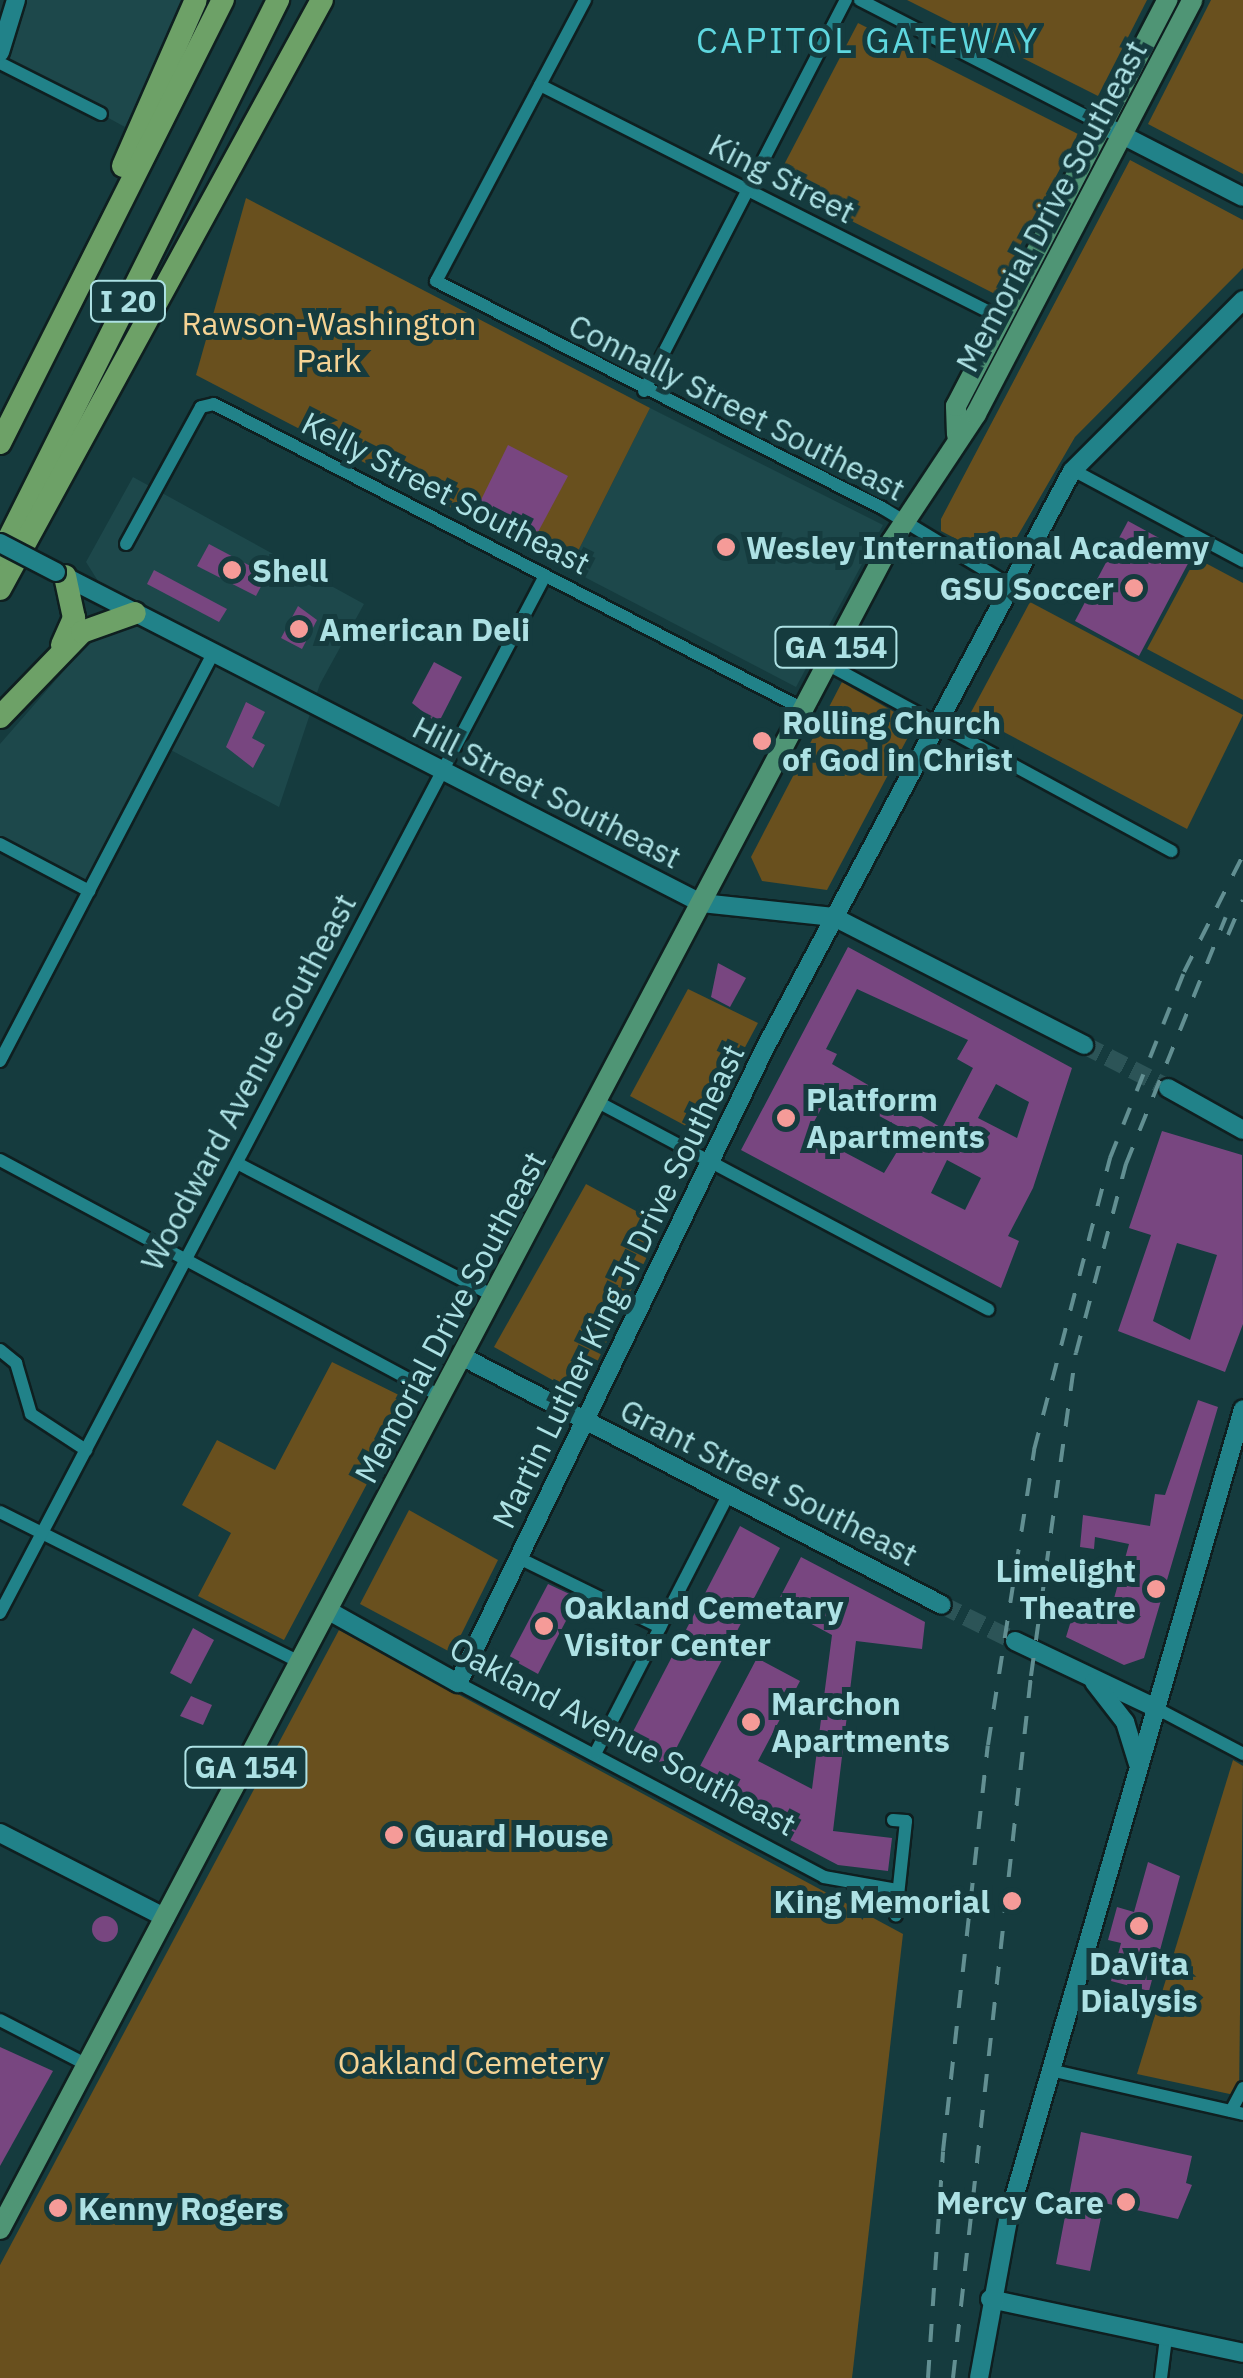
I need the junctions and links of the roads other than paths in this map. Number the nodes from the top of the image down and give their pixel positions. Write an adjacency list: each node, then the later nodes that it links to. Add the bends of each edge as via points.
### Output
1 (16, 0): 11 (main road)
2 (196, 0): 19 (highway)
3 (222, 0): 19 (highway, I 20)
4 (280, 0): 29 (highway, I 20)
5 (322, 0): 34 (highway)
6 (585, 0): 13 (street)
7 (846, 0): 17 (street)
8 (860, 0): 15 (street)
9 (1168, 0): 15 (main road, Memorial Drive Southeast / GA 154)
10 (1192, 0): 16 (main road, Memorial Drive Southeast / GA 154)
11 (0, 52)
12 (0, 63): 14 (street)
13 (540, 85): 17 (street, King Street); 22 (street, Connally Street Southeast, via 436,281)
14 (101, 114)
15 (1103, 125): 16 (main road); 21 (main road, Memorial Drive Southeast / GA 154)
16 (1123, 135): 18 (main road); 23 (main road, Memorial Drive Southeast / GA 154, via 976,414)
17 (747, 192): 21 (street, King Street); 22 (street)
18 (1243, 197)
19 (77, 284): 24 (highway, I 20)
20 (1243, 300): 25 (main road, Martin Luther King Jr Drive Southeast)
21 (1001, 318): 23 (main road, Memorial Drive Southeast / GA 154, via 956,406)
22 (644, 391): 26 (street, Connally Street Southeast)
23 (957, 435): 26 (main road, Memorial Drive Southeast / GA 154)
24 (0, 443)
25 (1073, 470): 30 (street); 33 (main road, Martin Luther King Jr Drive Southeast)
26 (904, 524): 33 (street, Connally Street Southeast); 38 (main road, Memorial Drive Southeast / GA 154)
27 (0, 542): 31 (main road, Hill Street Southeast, bridge)
28 (126, 544): 32 (street, Kelly Street Southeast, via 200,408 214,404)
29 (0, 556)
30 (1243, 562)
31 (61, 574): 35 (main road, Hill Street Southeast); 37 (highway, via 74,618)
32 (545, 576): 39 (street, Kelly Street Southeast); 42 (street, Woodward Avenue Southeast)
33 (1010, 585): 41 (main road, Martin Luther King Jr Drive Southeast)
34 (0, 590)
35 (135, 613): 36 (main road, Hill Street Southeast); 37 (highway, via 94,625)
36 (213, 654): 42 (main road, Hill Street Southeast); 45 (street)
37 (55, 657): 40 (highway)
38 (827, 664): 39 (main road, Memorial Drive Southeast / GA 154); 41 (street)
39 (803, 709): 46 (main road, Memorial Drive Southeast / GA 154)
40 (0, 717)
41 (937, 724): 44 (street); 47 (main road, Martin Luther King Jr Drive Southeast)
42 (442, 773): 46 (main road, Hill Street Southeast); 55 (street, Woodward Avenue Southeast)
43 (0, 844): 45 (street)
44 (1172, 851)
45 (89, 891): 49 (street)
46 (700, 903): 47 (main road, Hill Street Southeast); 51 (main road, Memorial Drive Southeast / GA 154)
47 (834, 917): 48 (main road, Hill Street Southeast); 54 (main road, Martin Luther King Jr Drive Southeast)
48 (1084, 1045)
49 (0, 1061)
50 (1168, 1088): 52 (main road)
51 (598, 1102): 54 (street); 57 (main road, Memorial Drive Southeast / GA 154)
52 (1243, 1130)
53 (0, 1160): 56 (street)
54 (708, 1162): 58 (street); 63 (main road, Martin Luther King Jr Drive Southeast)
55 (236, 1163): 56 (street, Woodward Avenue Southeast); 57 (street)
56 (186, 1260): 61 (street); 64 (street, Woodward Avenue Southeast)
57 (495, 1297): 60 (main road, Memorial Drive Southeast / GA 154)
58 (988, 1309)
59 (0, 1350): 64 (street, via 16,1362 31,1414)
60 (463, 1358): 61 (main road, Memorial Drive Southeast / GA 154); 63 (main road, Grant Street Southeast)
61 (442, 1397): 70 (main road, Memorial Drive Southeast / GA 154)
62 (1243, 1409): 77 (main road)
63 (586, 1421): 65 (main road, Grant Street Southeast); 68 (main road, Martin Luther King Jr Drive Southeast)
64 (86, 1450): 67 (street, Woodward Avenue Southeast)
65 (728, 1495): 69 (main road, Grant Street Southeast); 72 (street)
66 (0, 1512): 67 (street)
67 (42, 1533): 71 (street, Woodward Avenue Southeast); 74 (street)
68 (521, 1559): 72 (street); 76 (main road, Martin Luther King Jr Drive Southeast)
69 (942, 1605)
70 (329, 1611): 74 (main road, Memorial Drive Southeast / GA 154); 76 (main road, Oakland Avenue Southeast)
71 (0, 1613)
72 (660, 1628): 78 (street)
73 (1015, 1641): 75 (main road)
74 (301, 1664): 85 (main road, Memorial Drive Southeast / GA 154)
75 (1087, 1675): 77 (main road); 80 (main road, via 1123,1718)
76 (458, 1682): 78 (street, Oakland Avenue Southeast)
77 (1154, 1708): 79 (street); 80 (main road)
78 (595, 1754): 83 (street, Oakland Avenue Southeast, via 824,1878)
79 (1243, 1754)
80 (1138, 1764): 88 (main road)
81 (893, 1820): 83 (street, via 906,1821)
82 (0, 1833): 85 (main road)
83 (897, 1890): 84 (street)
84 (896, 1915)
85 (166, 1918): 87 (main road, Memorial Drive Southeast / GA 154)
86 (0, 2020): 87 (street)
87 (88, 2066): 91 (main road, Memorial Drive Southeast / GA 154)
88 (1050, 2070): 90 (street); 92 (main road)
89 (1243, 2088): 90 (street)
90 (1237, 2113)
91 (0, 2229)
92 (990, 2299): 93 (main road); 95 (main road)
93 (1166, 2338): 94 (main road); 96 (street)
94 (1243, 2353)
95 (980, 2378)
96 (1162, 2378)

